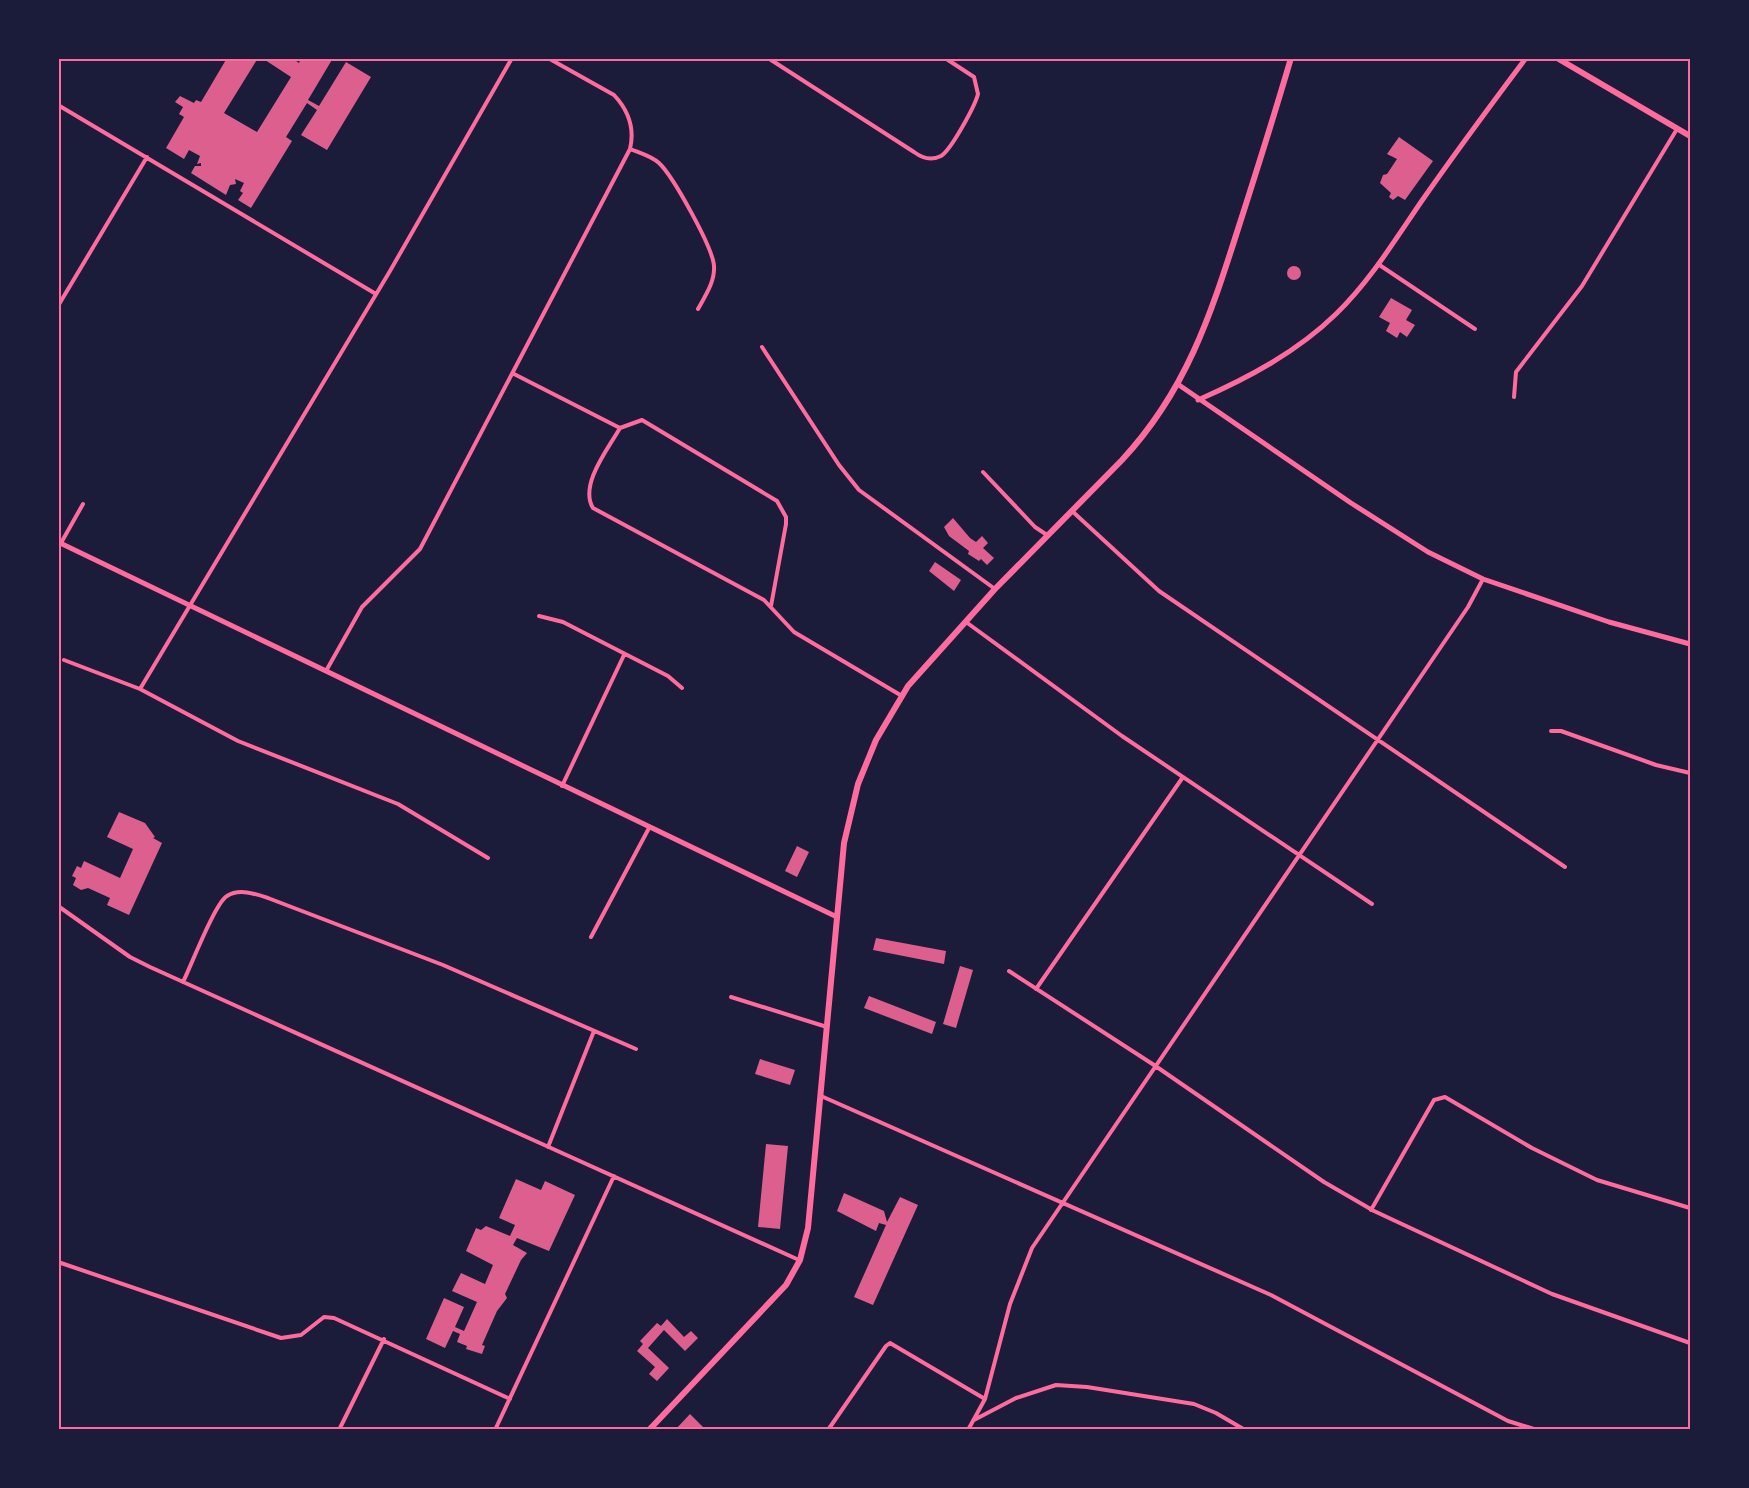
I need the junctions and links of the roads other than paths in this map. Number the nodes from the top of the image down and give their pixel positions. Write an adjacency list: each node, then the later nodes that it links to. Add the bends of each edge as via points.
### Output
1 (512, 58): 14 (street)
2 (548, 58): 11 (street, via 622,103 631,122)
3 (768, 58): 4 (street, via 914,153 932,159 949,148 978,94 974,77)
4 (945, 58)
5 (1291, 58): 20 (main road, via 1215,302)
6 (1526, 58): 13 (street)
7 (1557, 58): 9 (main road)
8 (58, 105): 12 (street)
9 (1677, 128): 10 (main road); 21 (street, via 1582,286 1516,372)
10 (1690, 136)
11 (630, 148): 16 (street, via 653,158 667,172 710,249 713,280); 19 (street)
12 (147, 157): 14 (street); 15 (street)
13 (1378, 264): 17 (street); 22 (street, via 1348,302 1302,342 1259,370)
14 (376, 294): 31 (street)
15 (58, 306)
16 (698, 309)
17 (1475, 329)
18 (762, 347): 30 (street, via 859,490)
19 (514, 374): 23 (street); 38 (street, via 420,549 362,607)
20 (1179, 384): 22 (street); 26 (main road, via 1142,438)
21 (1514, 397)
22 (1198, 400): 29 (street, via 1428,552)
23 (620, 428): 32 (street, via 642,420 777,501 786,524); 32 (street, via 588,488 593,508 753,594)
24 (982, 472): 27 (street)
25 (83, 504): 28 (street)
26 (1072, 511): 27 (main road); 43 (street, via 1159,591)
27 (1048, 536): 30 (main road)
28 (60, 543): 31 (street)
29 (1484, 579): 35 (street, via 1609,622); 43 (street)
30 (996, 589): 34 (main road)
31 (189, 604): 38 (street); 40 (street)
32 (770, 607): 41 (street, via 794,632)
33 (539, 616): 36 (street, via 563,622)
34 (966, 621): 41 (main road); 45 (street)
35 (1690, 644)
36 (624, 655): 39 (street, via 668,676); 46 (street)
37 (64, 660): 40 (street)
38 (326, 671): 46 (street)
39 (682, 688)
40 (140, 689): 49 (street, via 238,741 398,804)
41 (902, 696): 53 (main road, via 876,740 852,804)
42 (1551, 731): 44 (street)
43 (1377, 740): 48 (street); 50 (street)
44 (1690, 773)
45 (1183, 777): 48 (street); 57 (street)
46 (562, 786): 47 (street)
47 (649, 828): 53 (street); 54 (street)
48 (1298, 852): 51 (street); 62 (street)
49 (488, 858)
50 (1565, 867)
51 (1372, 904)
52 (58, 906): 56 (street, via 130,957)
53 (837, 917): 59 (main road)
54 (591, 937)
55 (1010, 971): 57 (street)
56 (183, 982): 60 (street, via 220,903 234,893 246,892 443,965); 64 (street)
57 (1036, 989): 62 (street)
58 (731, 997): 59 (street)
59 (827, 1027): 63 (main road)
60 (594, 1031): 61 (street); 64 (street)
61 (636, 1049)
62 (1154, 1065): 66 (street); 68 (street)
63 (821, 1096): 66 (street); 69 (main road, via 808,1228)
64 (548, 1147): 65 (street)
65 (614, 1176): 69 (street); 73 (street)
66 (1062, 1201): 74 (street, via 1032,1248 1020,1276); 82 (street, via 1271,1296 1508,1421)
67 (1690, 1208): 68 (street, via 1597,1180 1532,1148 1445,1097 1434,1100)
68 (1371, 1210): 72 (street, via 1552,1294)
69 (800, 1260): 78 (main road, via 786,1285)
70 (58, 1262): 71 (street, via 273,1336 301,1335 324,1317)
71 (384, 1339): 73 (street); 76 (street)
72 (1690, 1343)
73 (510, 1399): 77 (street)
74 (985, 1399): 75 (street); 79 (street, via 890,1343)
75 (974, 1420): 80 (street); 81 (street, via 1016,1398 1056,1385 1194,1404)
76 (339, 1430)
77 (495, 1430)
78 (649, 1430)
79 (828, 1430)
80 (968, 1430)
81 (1245, 1430)
82 (1537, 1430)

